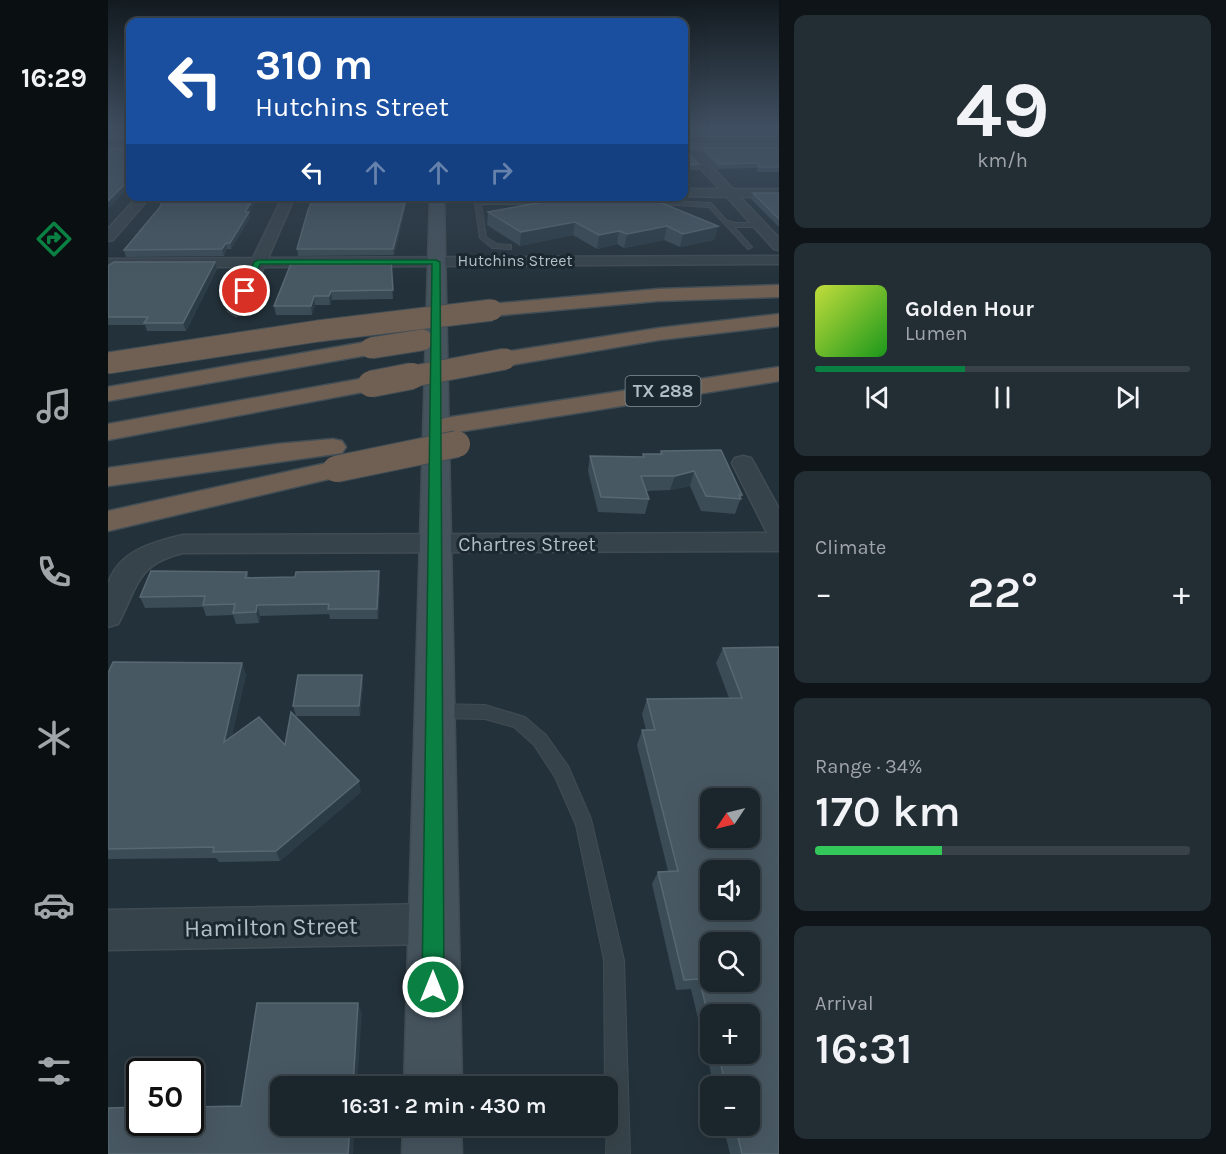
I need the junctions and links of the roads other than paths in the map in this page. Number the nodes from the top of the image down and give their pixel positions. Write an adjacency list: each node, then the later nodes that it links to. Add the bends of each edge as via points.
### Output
1 (717, 180): 3 (street)
2 (688, 193): 3 (street)
3 (729, 193): 4 (street); 13 (street)
4 (779, 193)
5 (141, 201): 16 (street)
6 (287, 201): 22 (street)
7 (437, 201): 23 (main road)
8 (480, 201): 14 (lane)
9 (537, 201): 10 (lane)
10 (565, 202)
11 (632, 202): 12 (lane, via 703,203)
12 (734, 225): 13 (lane); 18 (lane, via 729,225)
13 (754, 225): 17 (street)
14 (482, 232): 15 (lane); 19 (lane, via 483,238 495,246 506,245)
15 (493, 236)
16 (108, 237)
17 (779, 246)
18 (748, 247)
19 (520, 260): 20 (street, Hutchins Street); 23 (street, Hutchins Street)
20 (779, 260)
21 (108, 262): 22 (street, Hutchins Street)
22 (258, 262): 23 (street, Hutchins Street); 26 (street)
23 (436, 262): 44 (main road)
24 (779, 291): 30 (highway, via 658,295)
25 (779, 296): 27 (highway)
26 (236, 311)
27 (595, 315): 29 (highway); 30 (highway)
28 (779, 320): 30 (highway, via 659,334)
29 (563, 324)
30 (502, 335): 31 (highway, bridge, via 318,331); 32 (highway, bridge); 32 (highway, bridge)
31 (108, 363)
32 (371, 366): 34 (highway); 35 (highway); 36 (highway)
33 (779, 374): 37 (highway, TX 288, bridge, via 486,419 457,444)
34 (108, 393)
35 (108, 417)
36 (108, 432)
37 (334, 458): 39 (highway, via 277,452); 40 (highway); 41 (highway)
38 (742, 463): 42 (street)
39 (108, 477)
40 (108, 502)
41 (108, 521)
42 (779, 532)
43 (779, 542): 44 (street, Chartres Street)
44 (434, 545): 45 (street, Chartres Street, via 168,547 138,560 126,575); 46 (main road)
45 (108, 616)
46 (434, 711): 47 (main road); 52 (lane, via 485,712 519,722 540,740 562,772 585,825 614,960)
47 (433, 924): 48 (street, Hamilton Street); 49 (main road)
48 (108, 930)
49 (433, 1076)
50 (432, 1136): 51 (main road)
51 (432, 1154)
52 (618, 1154)

